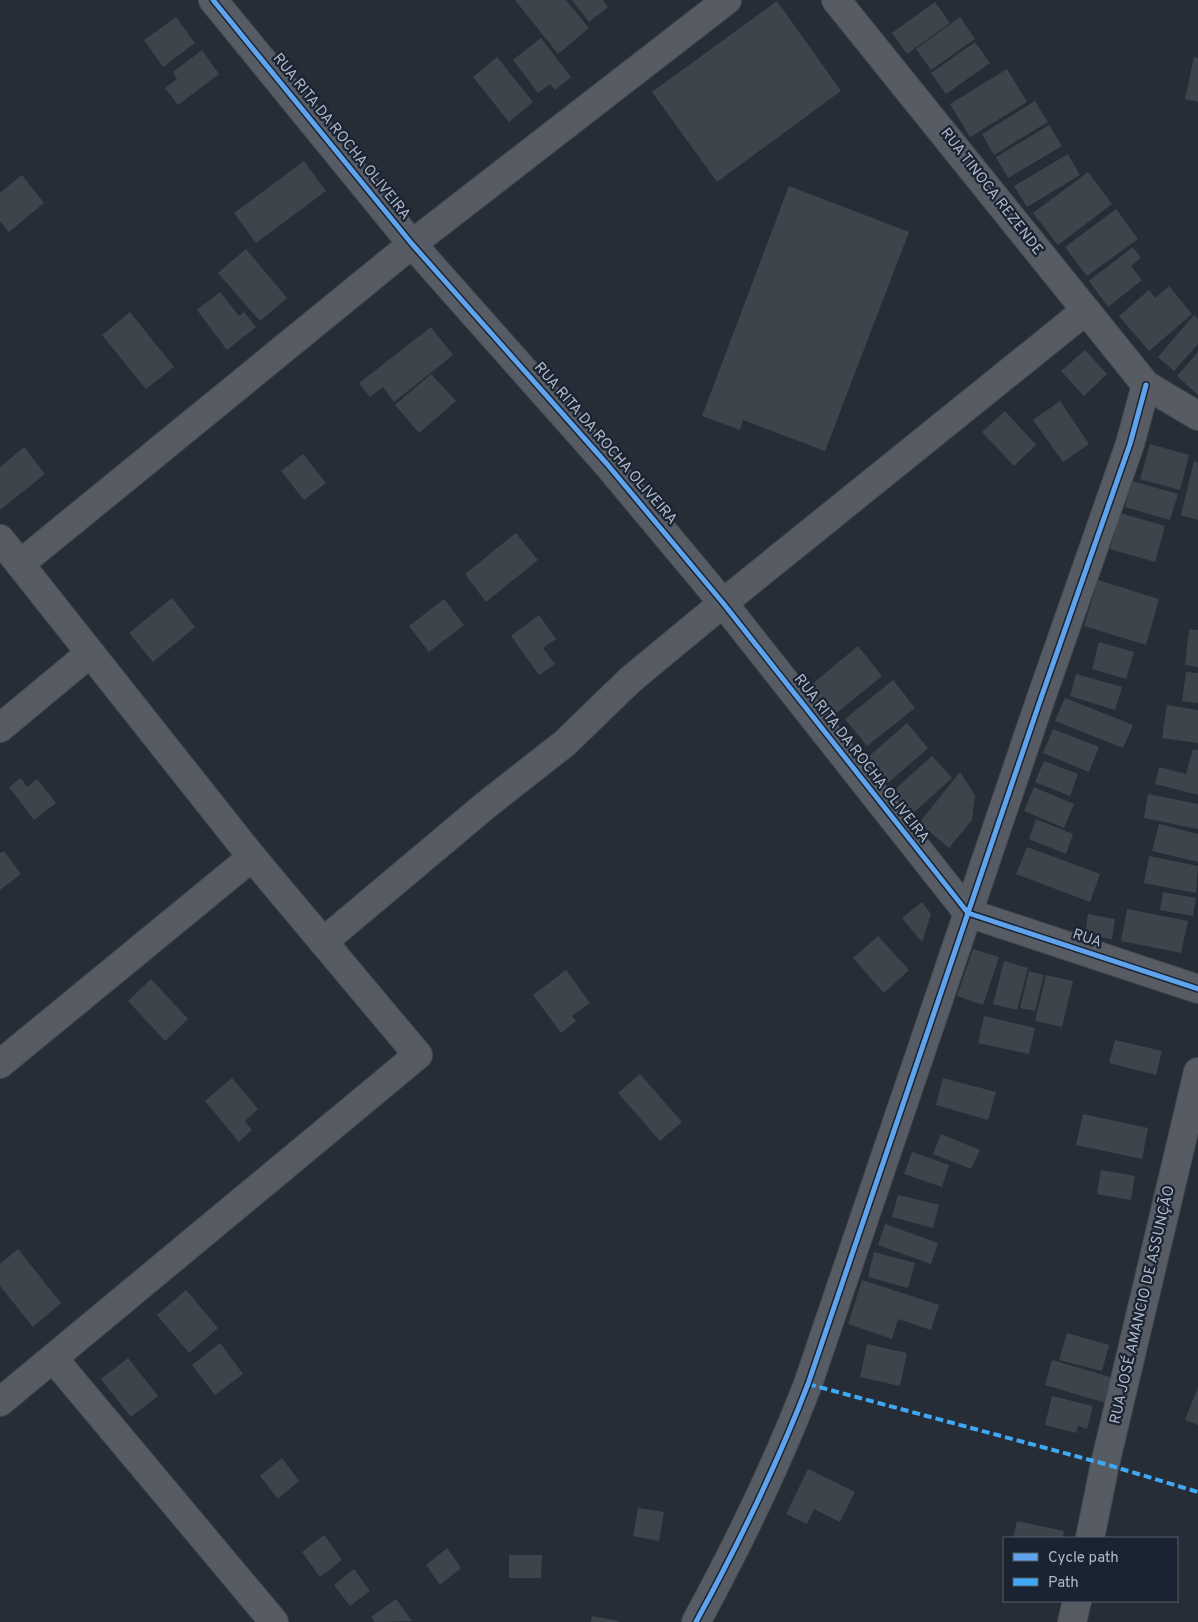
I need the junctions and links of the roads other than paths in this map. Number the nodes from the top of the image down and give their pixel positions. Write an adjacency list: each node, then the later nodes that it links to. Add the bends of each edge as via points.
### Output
1 (213, 0): 4 (street, RUA RITA DA ROCHA OLIVEIRA)
2 (727, 0): 4 (street)
3 (836, 0): 5 (street, RUA TINOCA REZENDE)
4 (412, 244): 9 (street); 10 (street, RUA RITA DA ROCHA OLIVEIRA, via 608,464)
5 (1085, 310): 6 (street, RUA TINOCA REZENDE); 10 (street)
6 (1146, 385): 7 (street); 14 (street, via 1130,444)
7 (1198, 416)
8 (0, 539): 9 (street)
9 (20, 564): 11 (street)
10 (723, 603): 14 (street, RUA RITA DA ROCHA OLIVEIRA); 15 (street, via 630,680 565,742)
11 (89, 654): 12 (street); 13 (street)
12 (0, 728)
13 (252, 857): 15 (street); 17 (street)
14 (968, 914): 16 (street, RUA); 24 (street, via 787,1439 736,1548)
15 (323, 942): 19 (street, via 418,1054)
16 (1198, 989)
17 (0, 1064)
18 (1198, 1072): 21 (street, RUA JOSÉ AMANCIO DE ASSUNÇÃO)
19 (53, 1358): 20 (street); 23 (street)
20 (0, 1402)
21 (1090, 1537)
22 (1077, 1602): 25 (street)
23 (274, 1622)
24 (696, 1622)
25 (1072, 1622)

